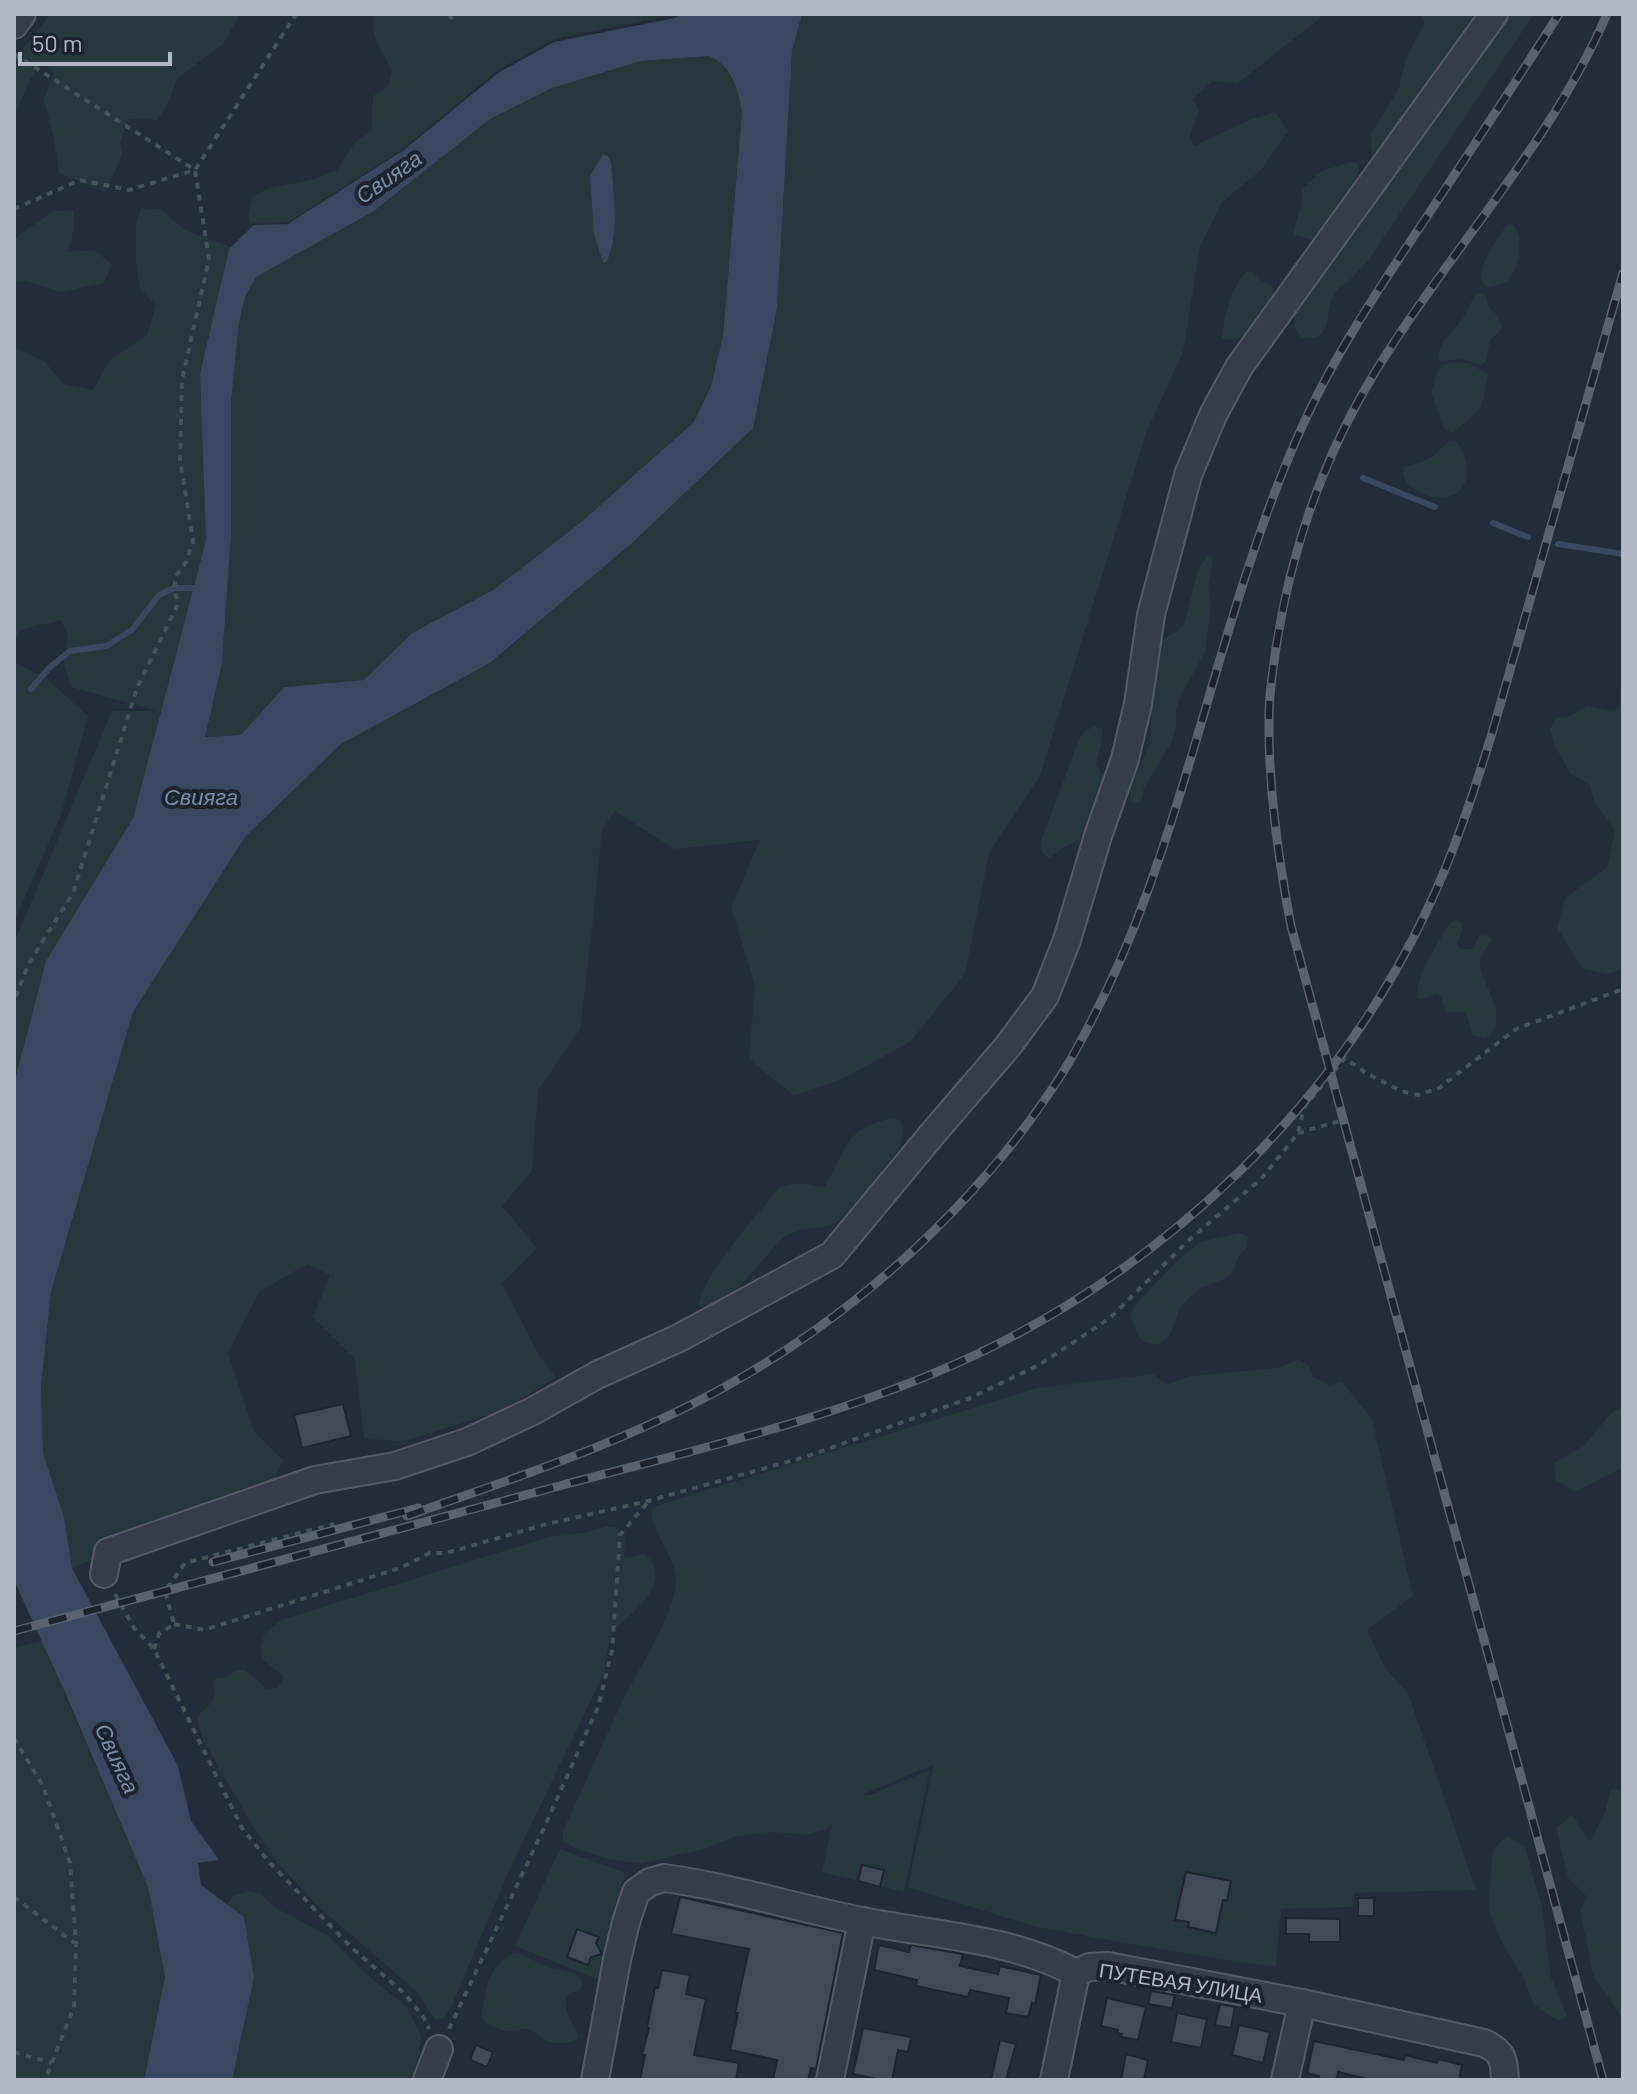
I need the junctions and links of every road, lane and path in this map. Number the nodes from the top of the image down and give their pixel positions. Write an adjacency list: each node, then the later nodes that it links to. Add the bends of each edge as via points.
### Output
1 (22, 14): 6 (street)
2 (296, 14): 8 (path)
3 (450, 14): 5 (path)
4 (1494, 14): 16 (street, via 1239,367 1213,415 1188,475 1151,615 1125,759 1045,996 832,1255 679,1338 467,1442 395,1466 315,1480 108,1552)
5 (453, 23)
6 (14, 25)
7 (14, 54): 8 (path)
8 (195, 170): 9 (path, via 129,190 80,180); 11 (path, via 209,259 182,380 180,459 193,541 176,576 178,604 137,688 73,893 29,963)
9 (14, 209)
10 (1623, 989): 13 (path, via 1516,1029 1439,1088 1418,1095 1401,1091 1345,1058 1304,1107)
11 (14, 1001)
12 (1343, 1120): 13 (path)
13 (1298, 1133): 14 (path, via 1261,1179 1110,1318 1039,1365 970,1398 820,1452)
14 (648, 1501): 17 (path, via 430,1553 400,1568 204,1630); 25 (path, via 620,1535 612,1651 598,1707)
15 (334, 1524): 17 (path, via 185,1563 165,1591)
16 (104, 1574): 18 (path, via 134,1628)
17 (174, 1624): 18 (path, via 159,1634)
18 (154, 1649): 25 (path, via 242,1828 331,1927 404,1993)
19 (14, 1738): 22 (path, via 43,1786 70,1863)
20 (14, 1897): 22 (path)
21 (862, 1921): 23 (street, ПУТЕВАЯ УЛИЦА, via 1034,1954); 30 (street, ПУТЕВАЯ УЛИЦА, via 664,1878 650,1882 636,1892 626,1922); 31 (street)
22 (76, 1944): 27 (path, via 74,2007)
23 (1076, 1973): 24 (street, ПУТЕВАЯ УЛИЦА, via 1108,1966); 32 (street)
24 (1302, 2003): 33 (street); 34 (street, ПУТЕВАЯ УЛИЦА, via 1484,2043 1504,2061)
25 (439, 2049): 29 (street)
26 (14, 2052): 27 (path)
27 (52, 2063): 28 (path)
28 (45, 2080)
29 (427, 2080)
30 (595, 2080)
31 (830, 2080)
32 (1054, 2080)
33 (1285, 2080)
34 (1505, 2080)

